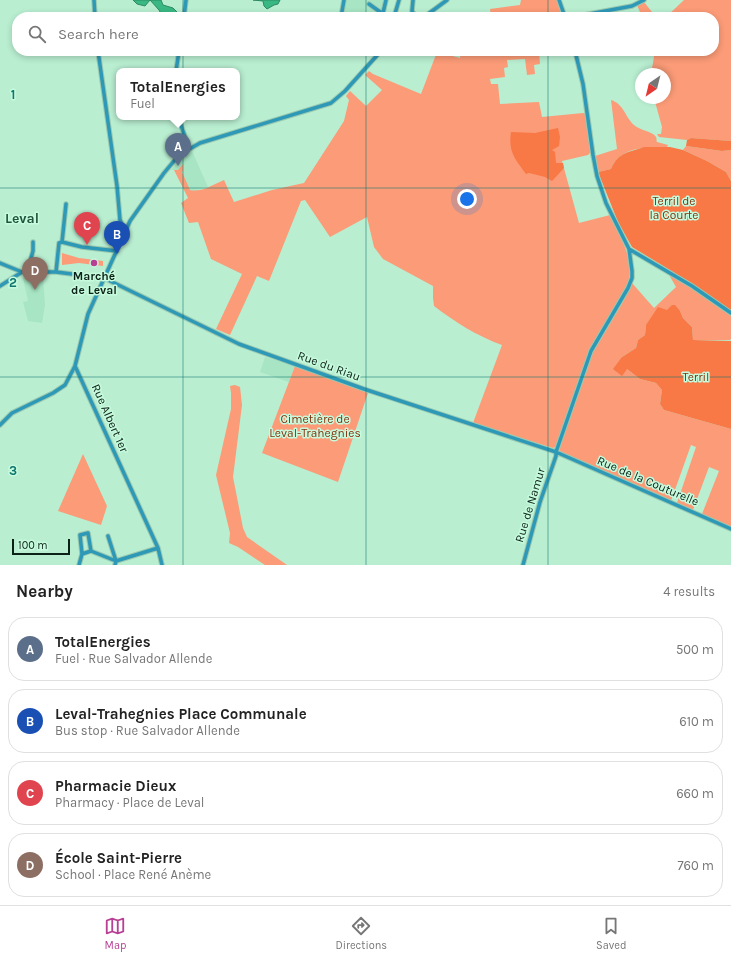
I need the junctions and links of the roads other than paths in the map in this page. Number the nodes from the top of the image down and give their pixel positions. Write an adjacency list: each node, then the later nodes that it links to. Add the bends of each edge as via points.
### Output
1 (94, 0): 11 (street)
2 (186, 0): 12 (street)
3 (344, 0): 13 (street)
4 (386, 0): 15 (street)
5 (399, 0): 16 (street)
6 (413, 0): 17 (street)
7 (447, 0): 18 (street)
8 (559, 0): 19 (street)
9 (644, 0): 20 (street, via 632,6)
10 (369, 4): 14 (street)
11 (95, 12)
12 (185, 12)
13 (341, 12)
14 (378, 12)
15 (383, 12)
16 (395, 12)
17 (413, 12)
18 (431, 12)
19 (563, 12)
20 (600, 12)
21 (99, 56): 29 (street, via 120,220)
22 (178, 56): 25 (street)
23 (376, 56): 27 (street, via 331,103)
24 (576, 56): 32 (street, via 597,176 606,203)
25 (176, 68)
26 (179, 120): 27 (street)
27 (189, 148): 29 (street, via 179,155 164,173)
28 (66, 204): 31 (street)
29 (125, 231): 33 (street)
30 (33, 242): 36 (street)
31 (62, 242): 33 (street); 37 (street, via 59,243)
32 (629, 249): 40 (street, via 692,286); 43 (street, Rue de Namur, via 632,278 591,351)
33 (117, 251): 38 (street)
34 (0, 263): 35 (street)
35 (22, 272): 36 (street, Rue du Riau); 39 (street)
36 (27, 272): 37 (street, Rue du Riau)
37 (56, 272): 38 (street, Rue du Riau)
38 (104, 278): 41 (street, via 88,314); 43 (street, Rue du Riau, via 239,344 354,386)
39 (1, 286)
40 (731, 313)
41 (75, 366): 42 (street, via 64,386 54,394 12,413); 46 (street, Rue Albert 1er)
42 (0, 425)
43 (556, 452): 44 (street, Rue de la Couturelle); 52 (street, Rue de Namur)
44 (731, 529)
45 (108, 536): 49 (street)
46 (158, 548): 49 (street); 51 (street, Rue Albert 1er)
47 (91, 551): 48 (street); 48 (street, via 88,533 80,535); 49 (street)
48 (82, 554): 50 (street)
49 (116, 563)
50 (79, 565)
51 (162, 565)
52 (523, 565)

